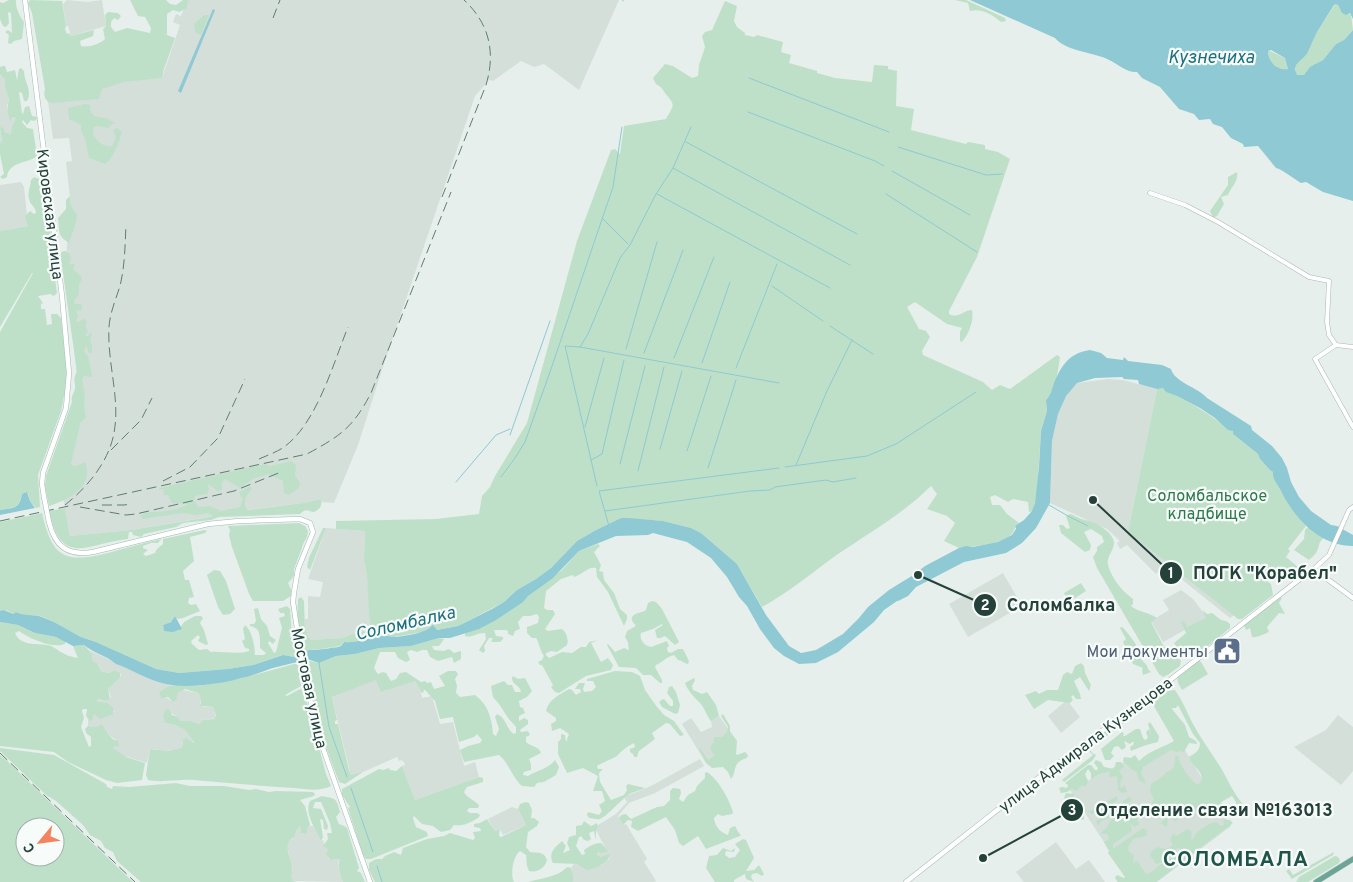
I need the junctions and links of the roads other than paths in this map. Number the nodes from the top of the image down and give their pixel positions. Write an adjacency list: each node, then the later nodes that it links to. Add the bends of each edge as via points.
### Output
1 (25, 0): 7 (main road, Кировская улица, bridge, via 70,380 60,428 43,473 44,496 55,539 70,552 81,553 208,524 300,518)
2 (1150, 193): 3 (street, via 1185,205 1218,222 1309,278 1328,281 1327,322 1329,335)
3 (1336, 345): 4 (street); 5 (street, via 1315,359)
4 (1353, 347)
5 (1353, 427)
6 (1353, 507): 8 (street, via 1332,551)
7 (308, 521): 11 (main road, Мостовая улица, via 313,532 298,569 293,602 299,641 320,740)
8 (1313, 572): 9 (main road, via 1323,575); 12 (main road, улица Адмирала Кузнецова, via 1071,753)
9 (1353, 598)
10 (1353, 859): 13 (main road)
11 (370, 882)
12 (906, 882)
13 (1316, 882)

